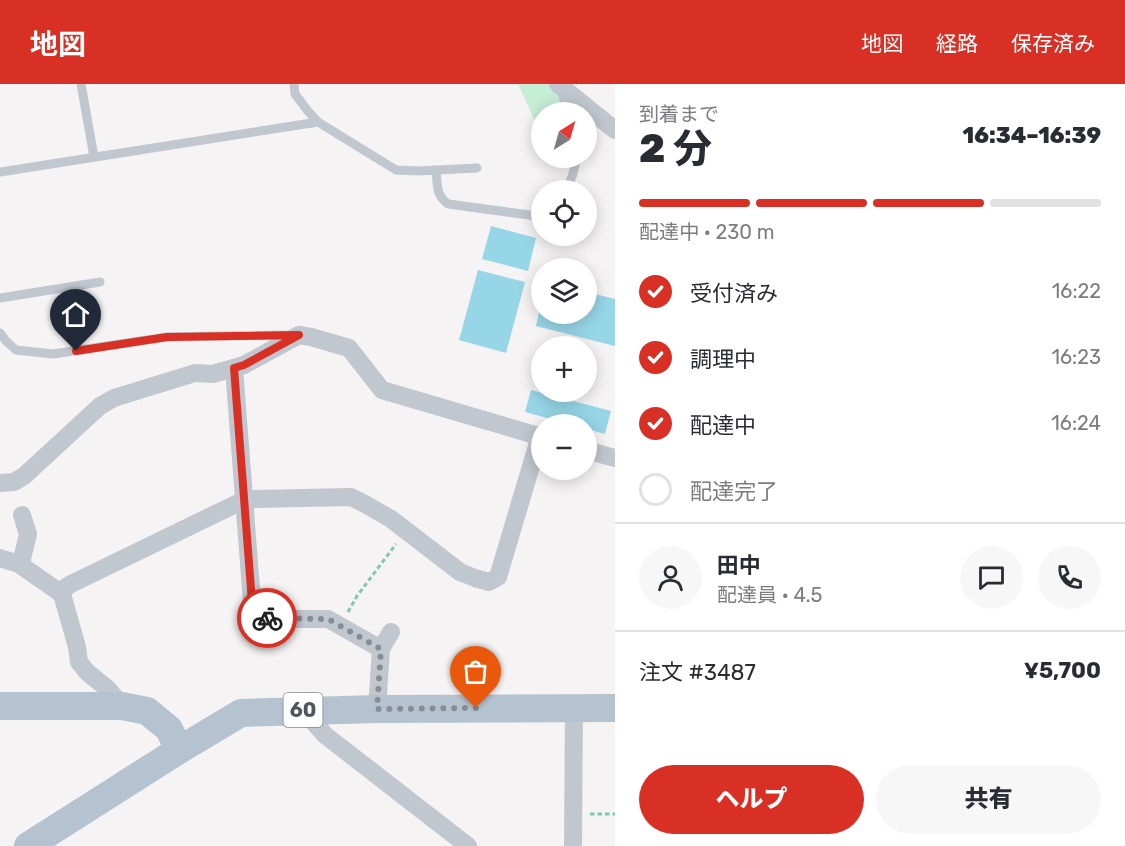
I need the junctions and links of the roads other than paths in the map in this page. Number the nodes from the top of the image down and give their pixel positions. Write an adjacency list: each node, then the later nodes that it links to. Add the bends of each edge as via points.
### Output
1 (81, 84): 7 (lane)
2 (294, 84): 5 (lane, via 296,94)
3 (559, 85): 4 (lane); 6 (street)
4 (565, 102)
5 (318, 122): 7 (lane); 9 (lane, via 396,170)
6 (615, 130)
7 (94, 157): 10 (lane)
8 (477, 168): 9 (lane)
9 (436, 170): 11 (lane, via 440,198 448,204)
10 (0, 172)
11 (531, 215)
12 (100, 282): 13 (lane)
13 (0, 298)
14 (0, 333): 15 (lane, via 16,350 53,354 167,337)
15 (299, 335): 16 (street); 17 (street, via 349,348 382,390)
16 (234, 368): 21 (street, via 213,374 195,373 114,398 100,406 24,476); 22 (street)
17 (531, 433)
18 (597, 453): 19 (street)
19 (615, 458)
20 (531, 469): 22 (street, via 498,577 489,582 460,572 406,530 351,497)
21 (0, 483)
22 (244, 501): 26 (street); 28 (street, via 255,611 270,619 328,619)
23 (22, 515): 25 (street, via 28,534)
24 (0, 558): 25 (street)
25 (19, 564): 26 (street)
26 (59, 592): 30 (street, via 79,662)
27 (391, 632): 28 (street)
28 (381, 649): 33 (street)
29 (0, 706): 30 (main road)
30 (122, 706): 35 (main road, via 147,711 169,729)
31 (574, 708): 32 (main road, 60); 33 (main road, 60); 38 (street)
32 (615, 708)
33 (377, 709): 34 (main road, 60)
34 (303, 710): 35 (main road, 60, via 241,714); 37 (street, via 326,735)
35 (180, 750): 36 (main road, 60)
36 (28, 846)
37 (468, 846)
38 (573, 846)

